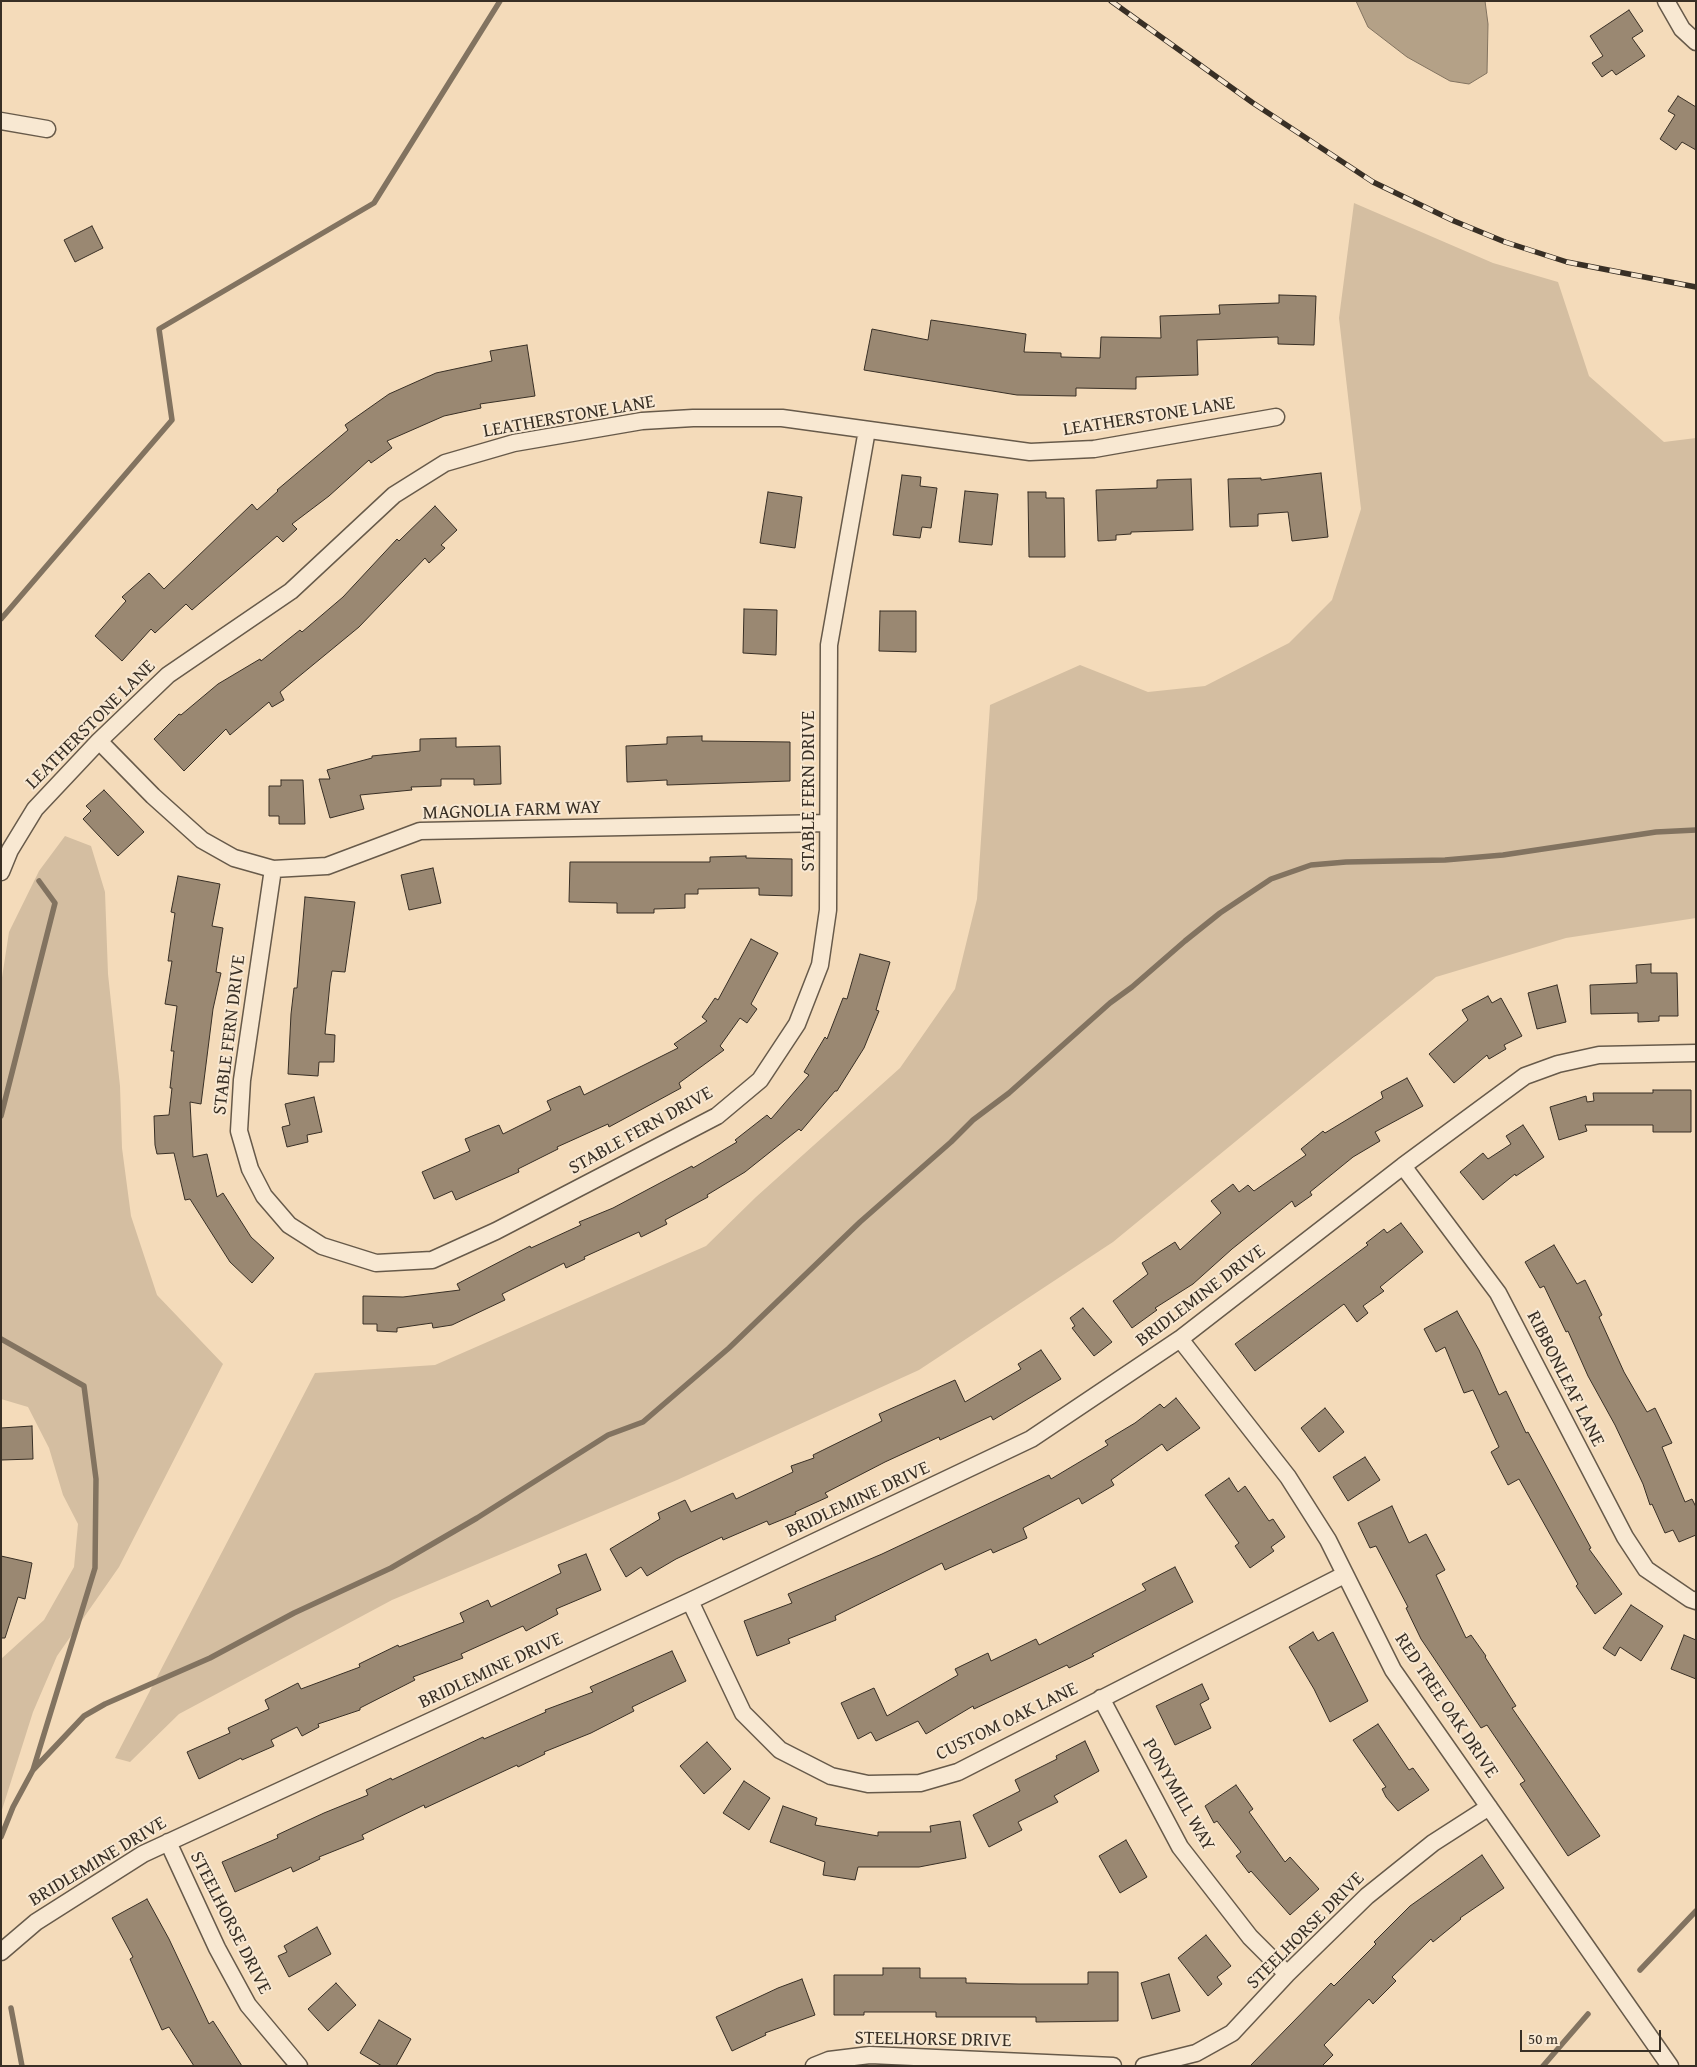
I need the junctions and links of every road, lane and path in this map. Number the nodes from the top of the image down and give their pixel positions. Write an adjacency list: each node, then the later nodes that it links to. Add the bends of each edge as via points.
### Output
1 (1666, 1): 2 (street, via 1682,28)
2 (1696, 42)
3 (1, 121): 4 (street)
4 (47, 129)
5 (1276, 417): 6 (street, LEATHERSTONE LANE, via 1094,449 1030,452)
6 (867, 430): 7 (street, LEATHERSTONE LANE, via 782,418 642,421 514,443 445,463 394,495 291,591 168,675); 8 (street, STABLE FERN DRIVE, via 829,645)
7 (99, 741): 9 (street, MAGNOLIA FARM WAY, via 202,840 234,858); 10 (street, LEATHERSTONE LANE, via 35,809 10,850)
8 (828, 824): 9 (street, MAGNOLIA FARM WAY, via 420,831 327,866); 9 (street, STABLE FERN DRIVE, via 828,910 820,965 797,1024 760,1080 717,1116 496,1231 432,1260 376,1263 322,1246 289,1225 264,1196 250,1169 240,1131 242,1080)
9 (273, 869)
10 (1, 872)
11 (1696, 1053): 12 (street, BRIDLEMINE DRIVE, via 1599,1055 1558,1064 1525,1076)
12 (1403, 1166): 13 (street, BRIDLEMINE DRIVE); 15 (street, RIBBONLEAF LANE, via 1498,1293 1624,1537 1646,1569)
13 (1180, 1339): 14 (street, RED TREE OAK DRIVE, via 1288,1477 1328,1540); 16 (street, BRIDLEMINE DRIVE, via 1031,1440)
14 (1344, 1575): 17 (street, CUSTOM OAK LANE); 18 (street, RED TREE OAK DRIVE, via 1393,1670)
15 (1696, 1601)
16 (690, 1602): 17 (street, CUSTOM OAK LANE, via 744,1714 780,1750 831,1776 868,1784 920,1783 958,1772); 19 (street, BRIDLEMINE DRIVE)
17 (1101, 1698): 21 (street, PONYMILL WAY, via 1180,1847 1250,1937)
18 (1489, 1807): 21 (street, STEELHORSE DRIVE, via 1433,1843 1367,1896); 26 (street, RED TREE OAK DRIVE)
19 (168, 1842): 20 (street, BRIDLEMINE DRIVE, via 139,1856 36,1922); 22 (street, STEELHORSE DRIVE, via 217,1948 248,2005)
20 (1, 1952)
21 (1287, 1974): 25 (street, STEELHORSE DRIVE, via 1232,2033 1196,2053)
22 (298, 2066)
23 (814, 2066): 24 (street, STEELHORSE DRIVE, via 829,2060 870,2055)
24 (1113, 2066)
25 (1144, 2066)
26 (1670, 2066)

